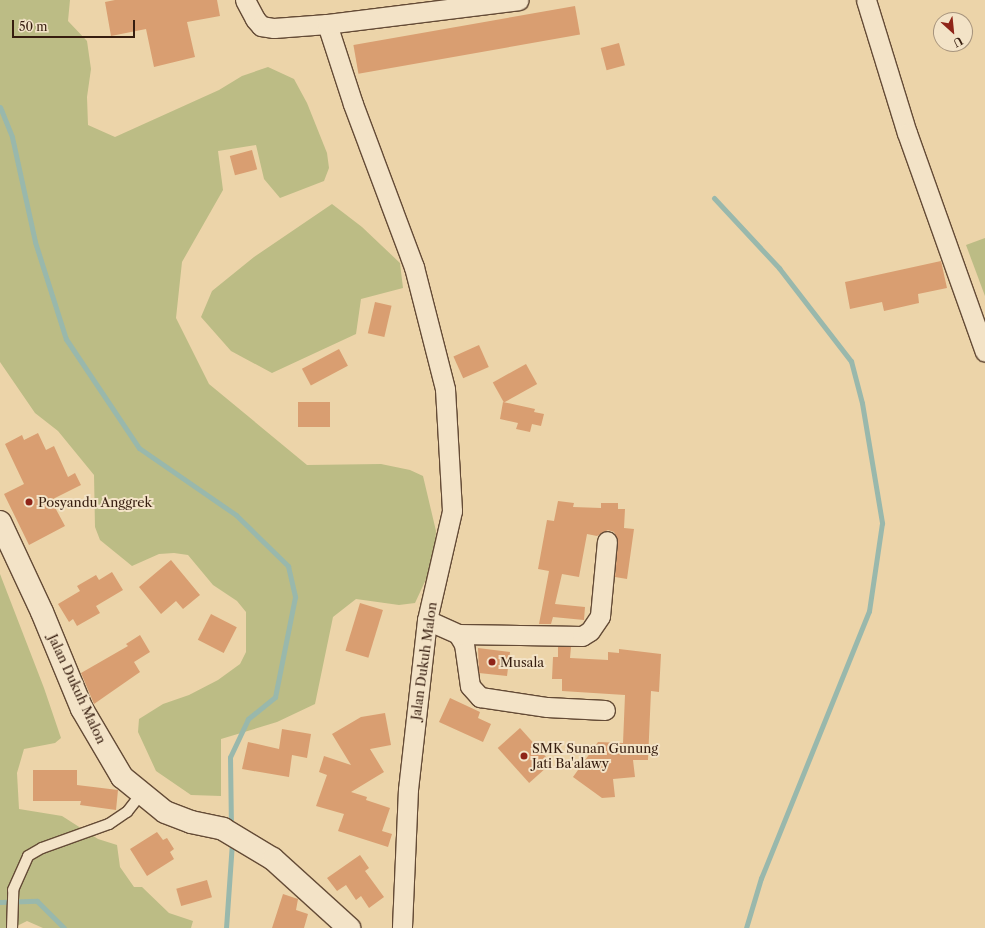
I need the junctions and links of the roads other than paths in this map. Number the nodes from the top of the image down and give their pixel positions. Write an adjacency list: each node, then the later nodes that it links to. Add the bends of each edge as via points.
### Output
1 (245, 0): 4 (street, via 261,26 274,28)
2 (519, 0): 4 (street)
3 (866, 0): 5 (street, via 907,134)
4 (327, 24): 8 (street, Jalan Dukuh Malon, via 353,104 414,267 445,389 452,511)
5 (985, 352)
6 (0, 522): 11 (street, Jalan Dukuh Malon, via 92,728 122,777)
7 (607, 541): 9 (street, via 600,616 590,631 582,636)
8 (427, 620): 9 (street); 14 (street, Jalan Dukuh Malon, via 408,789)
9 (458, 634): 10 (street, via 464,644 470,686 480,697 547,707)
10 (605, 710)
11 (142, 793): 12 (lane, via 127,812 109,824 42,848 28,856 13,890); 13 (street, Jalan Dukuh Malon, via 165,812 230,833 273,859)
12 (12, 928)
13 (349, 928)
14 (402, 928)

